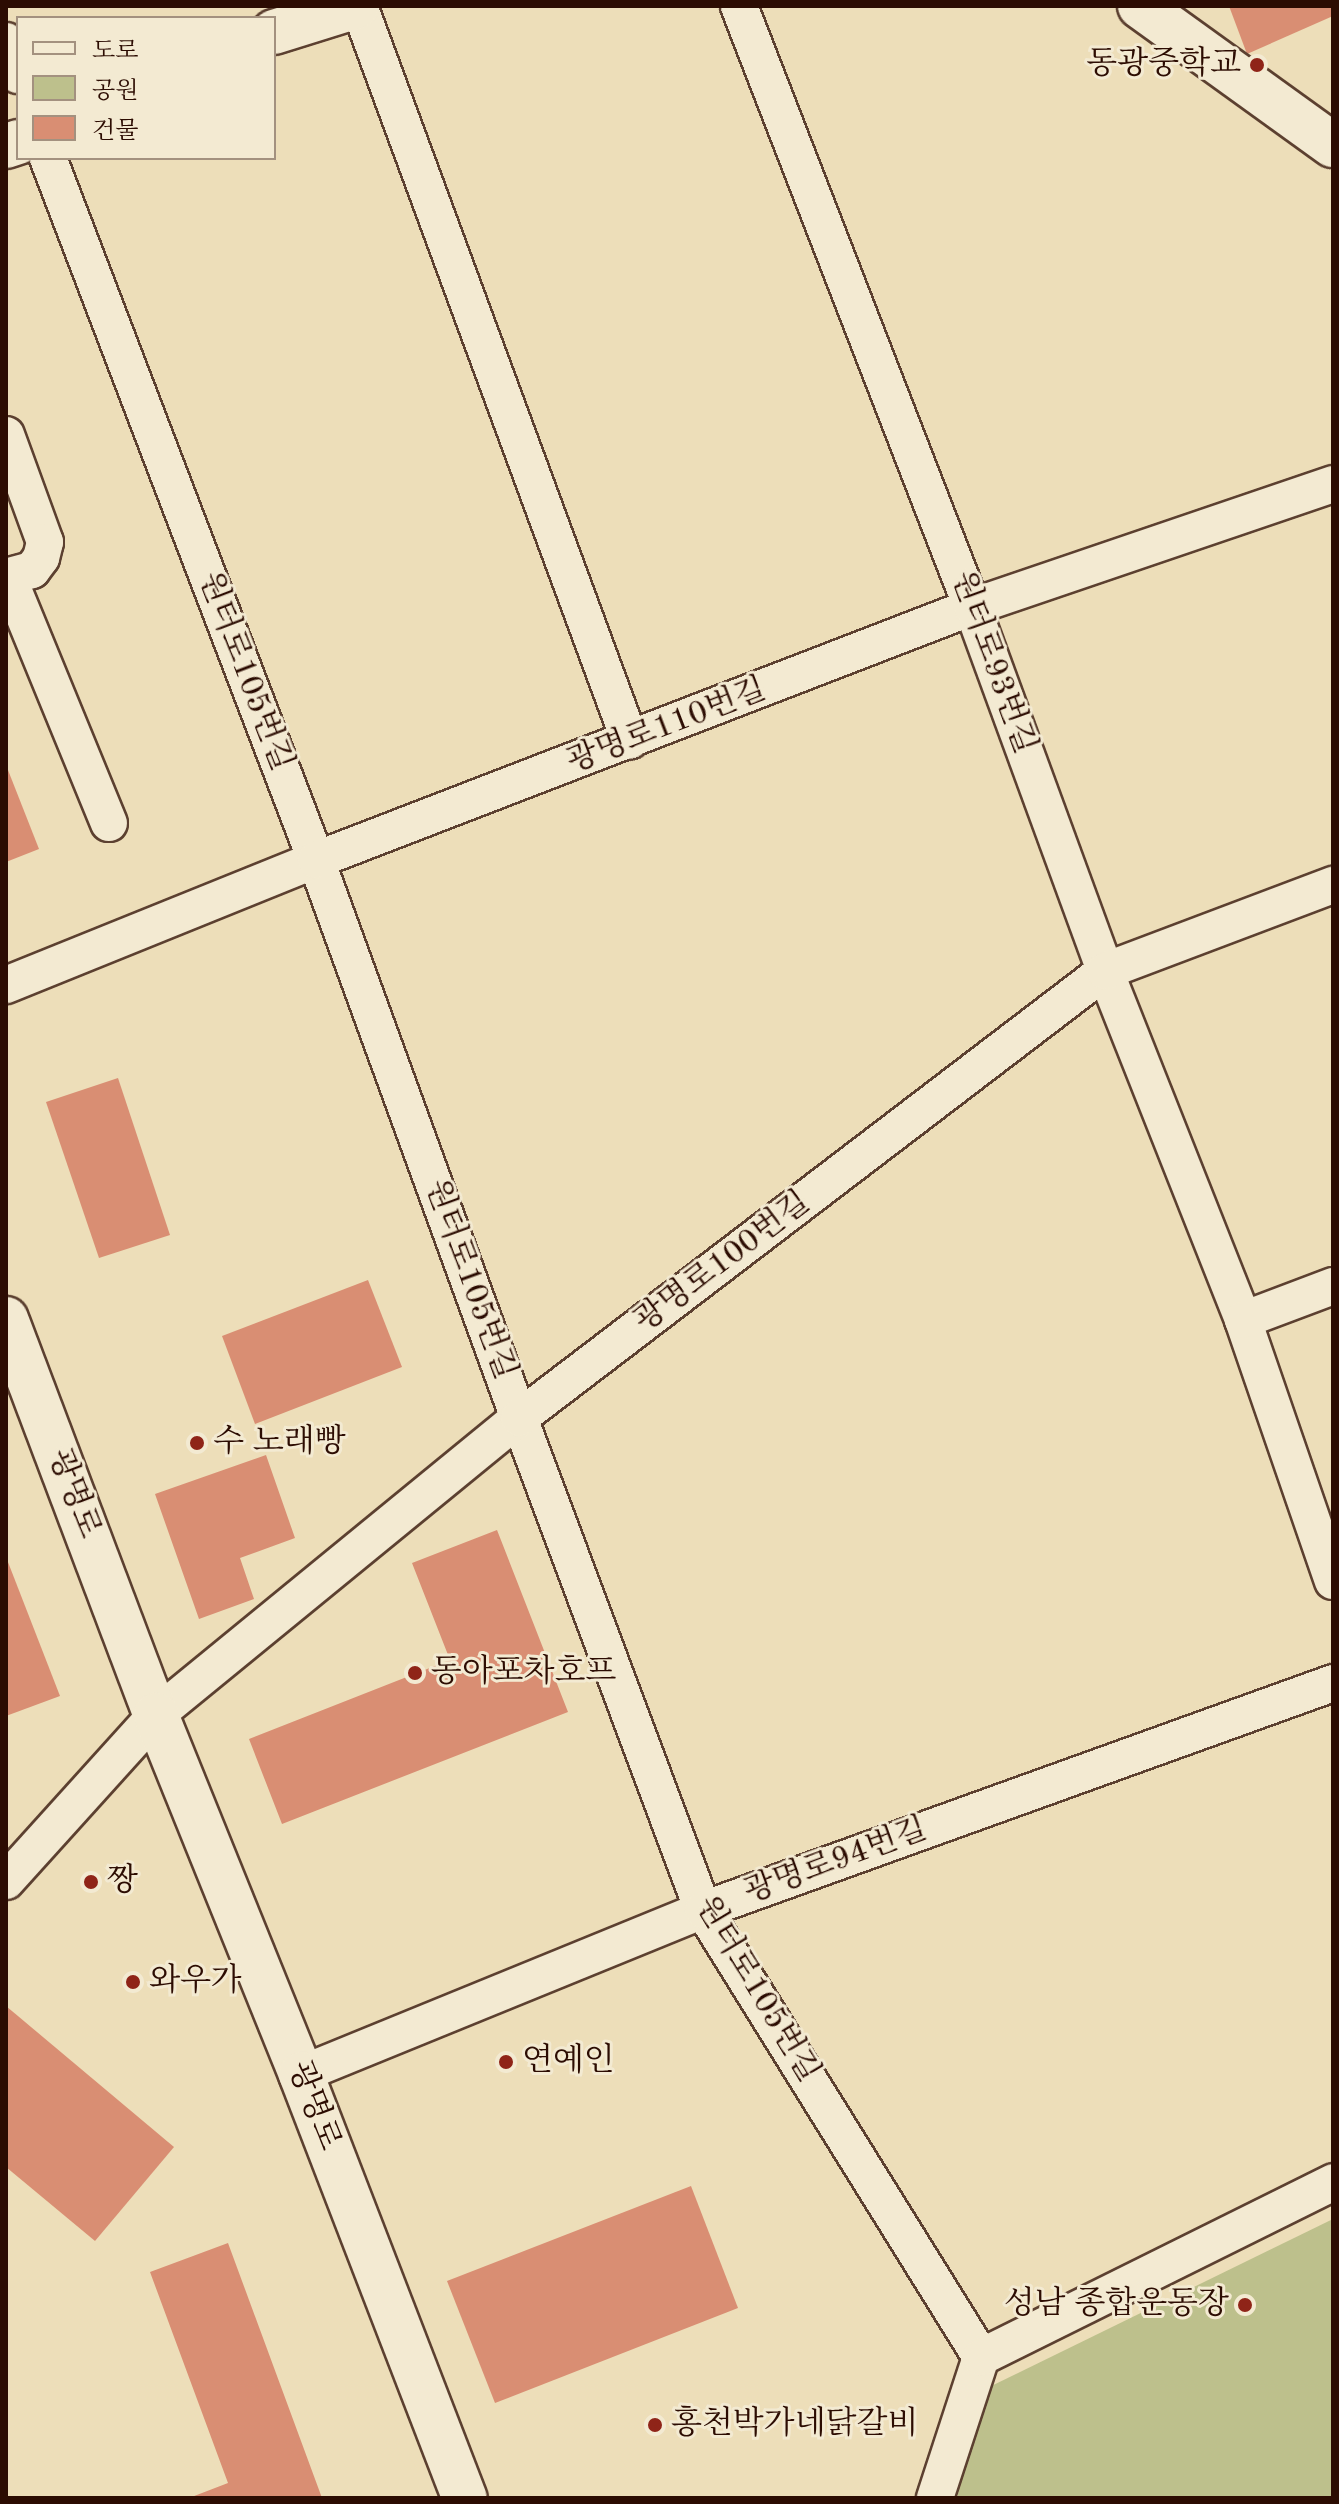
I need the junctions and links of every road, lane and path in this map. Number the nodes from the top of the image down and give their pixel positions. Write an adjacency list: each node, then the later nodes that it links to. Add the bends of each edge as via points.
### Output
1 (358, 6): 4 (main road); 13 (street)
2 (739, 6): 12 (street, 원터로93번길)
3 (1140, 6): 7 (main road)
4 (276, 31)
5 (6, 41): 6 (street)
6 (16, 69)
7 (1333, 145)
8 (49, 160): 15 (street, 원터로105번길)
9 (6, 435): 11 (street, via 45,542 32,570)
10 (1333, 484): 12 (street, 광명로110번길)
11 (7, 577): 14 (street)
12 (972, 607): 13 (street, 광명로110번길); 17 (street, 원터로93번길)
13 (630, 741): 15 (street, 광명로110번길)
14 (109, 823)
15 (316, 860): 18 (street, 광명로110번길); 22 (street, 원터로105번길)
16 (1333, 885): 17 (street, 광명로100번길)
17 (1105, 971): 21 (street, 원터로93번길); 22 (street, 광명로100번길)
18 (6, 985)
19 (1333, 1286): 21 (street)
20 (6, 1319): 25 (main road, 광명로)
21 (1243, 1320): 23 (street, 원터로93번길)
22 (519, 1418): 25 (street, 광명로100번길); 27 (street, 원터로105번길)
23 (1333, 1581)
24 (1333, 1683): 27 (street, 광명로94번길)
25 (156, 1715): 26 (street); 28 (main road, 광명로)
26 (6, 1881)
27 (703, 1910): 28 (street, 광명로94번길); 30 (street, 원터로105번길)
28 (301, 2074): 31 (main road, 광명로)
29 (1333, 2182): 30 (street)
30 (981, 2357): 32 (street)
31 (465, 2498)
32 (935, 2498)

